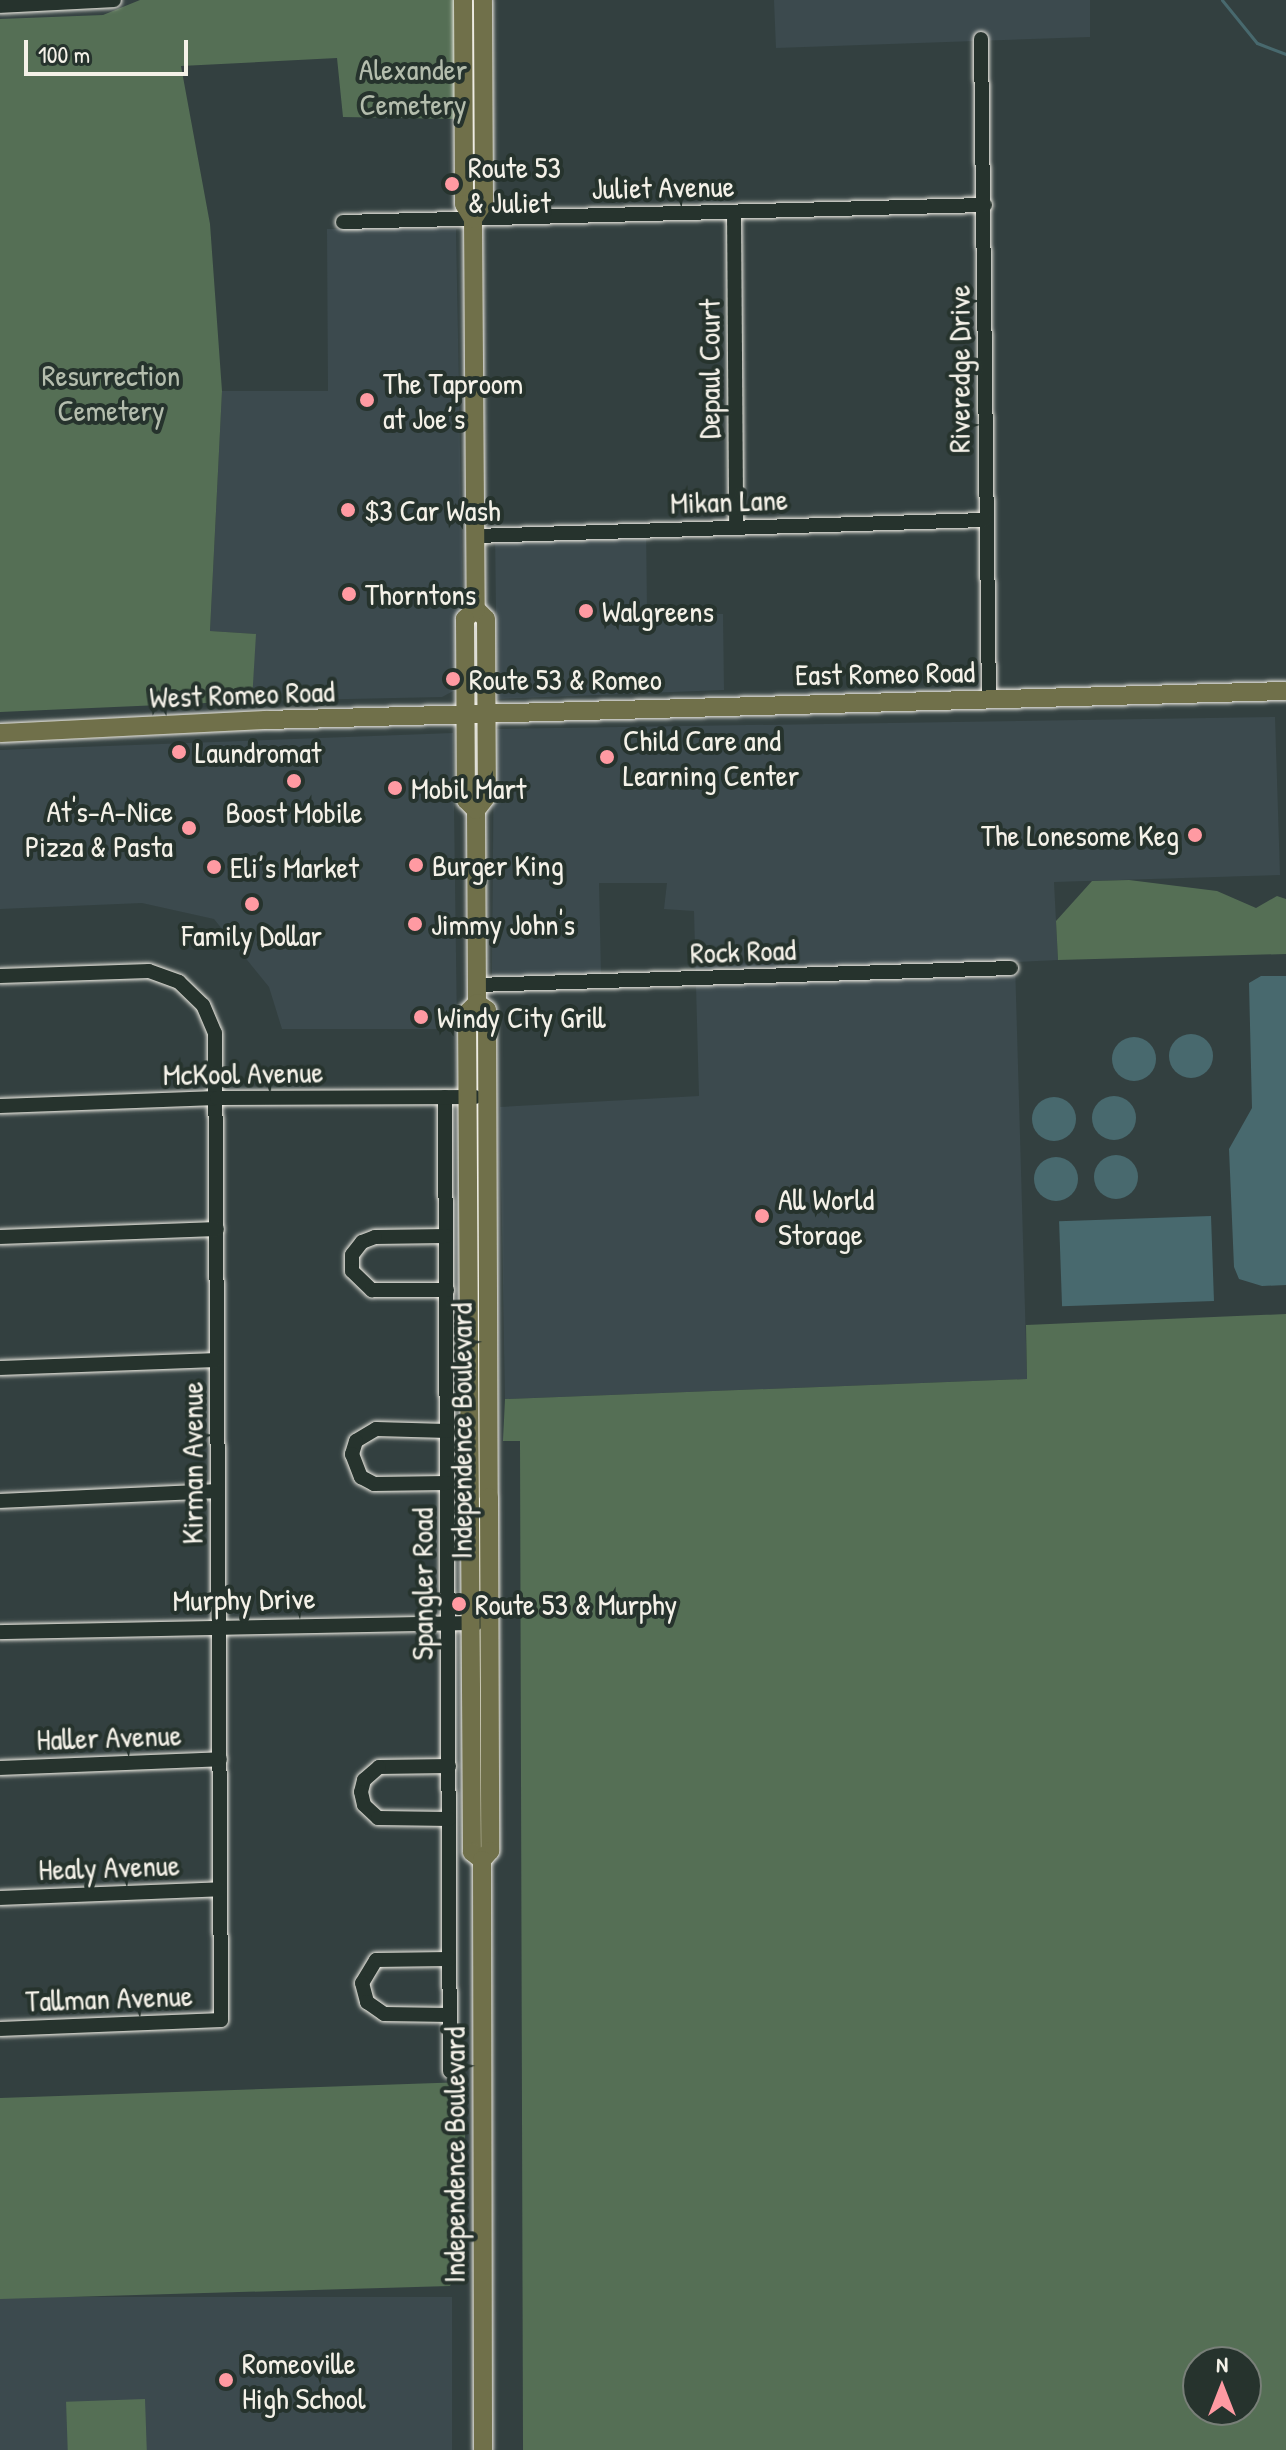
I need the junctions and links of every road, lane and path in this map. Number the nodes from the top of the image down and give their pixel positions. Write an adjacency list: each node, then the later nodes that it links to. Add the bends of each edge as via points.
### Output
1 (114, 0): 4 (street)
2 (463, 0): 8 (main road, Independence Boulevard, via 464,204)
3 (483, 0): 8 (main road, Independence Boulevard, via 484,202)
4 (0, 6)
5 (981, 39): 6 (street, Riveredge Drive)
6 (985, 205): 7 (street, Juliet Avenue); 10 (street, Riveredge Drive)
7 (734, 212): 8 (street, Juliet Avenue); 11 (street, Depaul Court)
8 (473, 219): 9 (street, Juliet Avenue); 12 (main road, Independence Boulevard)
9 (343, 222)
10 (985, 520): 11 (street, Mikan Lane); 15 (street, Riveredge Drive)
11 (736, 526): 12 (street, Mikan Lane)
12 (475, 536): 13 (main road, Independence Boulevard)
13 (476, 609): 16 (main road, Independence Boulevard, via 465,619); 17 (main road, Independence Boulevard, via 486,619)
14 (1286, 691): 15 (main road, East Romeo Road)
15 (989, 699): 17 (main road, East Romeo Road)
16 (466, 715): 17 (main road, West Romeo Road); 18 (main road, West Romeo Road); 19 (main road, Independence Boulevard, via 466,800)
17 (486, 715): 19 (main road, Independence Boulevard, via 487,796)
18 (0, 733)
19 (476, 810): 22 (main road, Independence Boulevard)
20 (1011, 968): 22 (street, Rock Road)
21 (0, 976): 26 (street, Kirman Avenue, via 149,971 179,982 203,1005 215,1033)
22 (477, 994): 24 (main road, Independence Boulevard, via 467,1013); 25 (main road, Independence Boulevard, via 487,1010)
23 (445, 1097): 24 (street, McKool Avenue); 26 (street, McKool Avenue); 29 (street, Spangler Road)
24 (468, 1097): 25 (street, McKool Avenue); 40 (main road, Independence Boulevard)
25 (487, 1097): 38 (main road, Independence Boulevard)
26 (217, 1098): 27 (street, McKool Avenue); 28 (street, Kirman Avenue)
27 (0, 1106)
28 (217, 1229): 30 (street); 32 (street, Kirman Avenue)
29 (446, 1236): 31 (street, Spangler Road); 31 (street, via 375,1237 362,1242 352,1255 352,1271 359,1284 372,1290)
30 (0, 1237)
31 (447, 1290): 34 (street, Spangler Road)
32 (217, 1360): 33 (street); 36 (street, Kirman Avenue)
33 (0, 1368)
34 (447, 1431): 35 (street, Spangler Road); 35 (street, via 376,1429 356,1441 352,1454 361,1477 374,1484)
35 (447, 1483): 39 (street, Spangler Road)
36 (218, 1491): 37 (street); 41 (street, Kirman Avenue)
37 (0, 1501)
38 (490, 1622): 40 (street, Murphy Drive); 47 (main road, Independence Boulevard, via 490,1851)
39 (448, 1623): 40 (street, Murphy Drive); 41 (street, Murphy Drive); 44 (street, Spangler Road)
40 (470, 1623): 47 (main road, Independence Boulevard, via 472,1852)
41 (219, 1624): 42 (street, Murphy Drive); 43 (street, Kirman Avenue)
42 (0, 1632)
43 (220, 1759): 45 (street, Haller Avenue); 48 (street, Kirman Avenue)
44 (449, 1766): 46 (street, Spangler Road); 46 (street, via 379,1767 368,1774 361,1792 364,1805 378,1818)
45 (0, 1768)
46 (449, 1819): 50 (street, Spangler Road)
47 (482, 1860): 55 (main road, Independence Boulevard)
48 (220, 1889): 49 (street, Healy Avenue); 52 (street, Kirman Avenue)
49 (0, 1898)
50 (449, 1959): 51 (street, Spangler Road); 51 (street, via 376,1960 362,1983 367,2002 384,2014)
51 (450, 2015): 54 (street, Spangler Road)
52 (221, 2020): 53 (street, Tallman Avenue)
53 (0, 2029)
54 (450, 2071)
55 (483, 2450)

